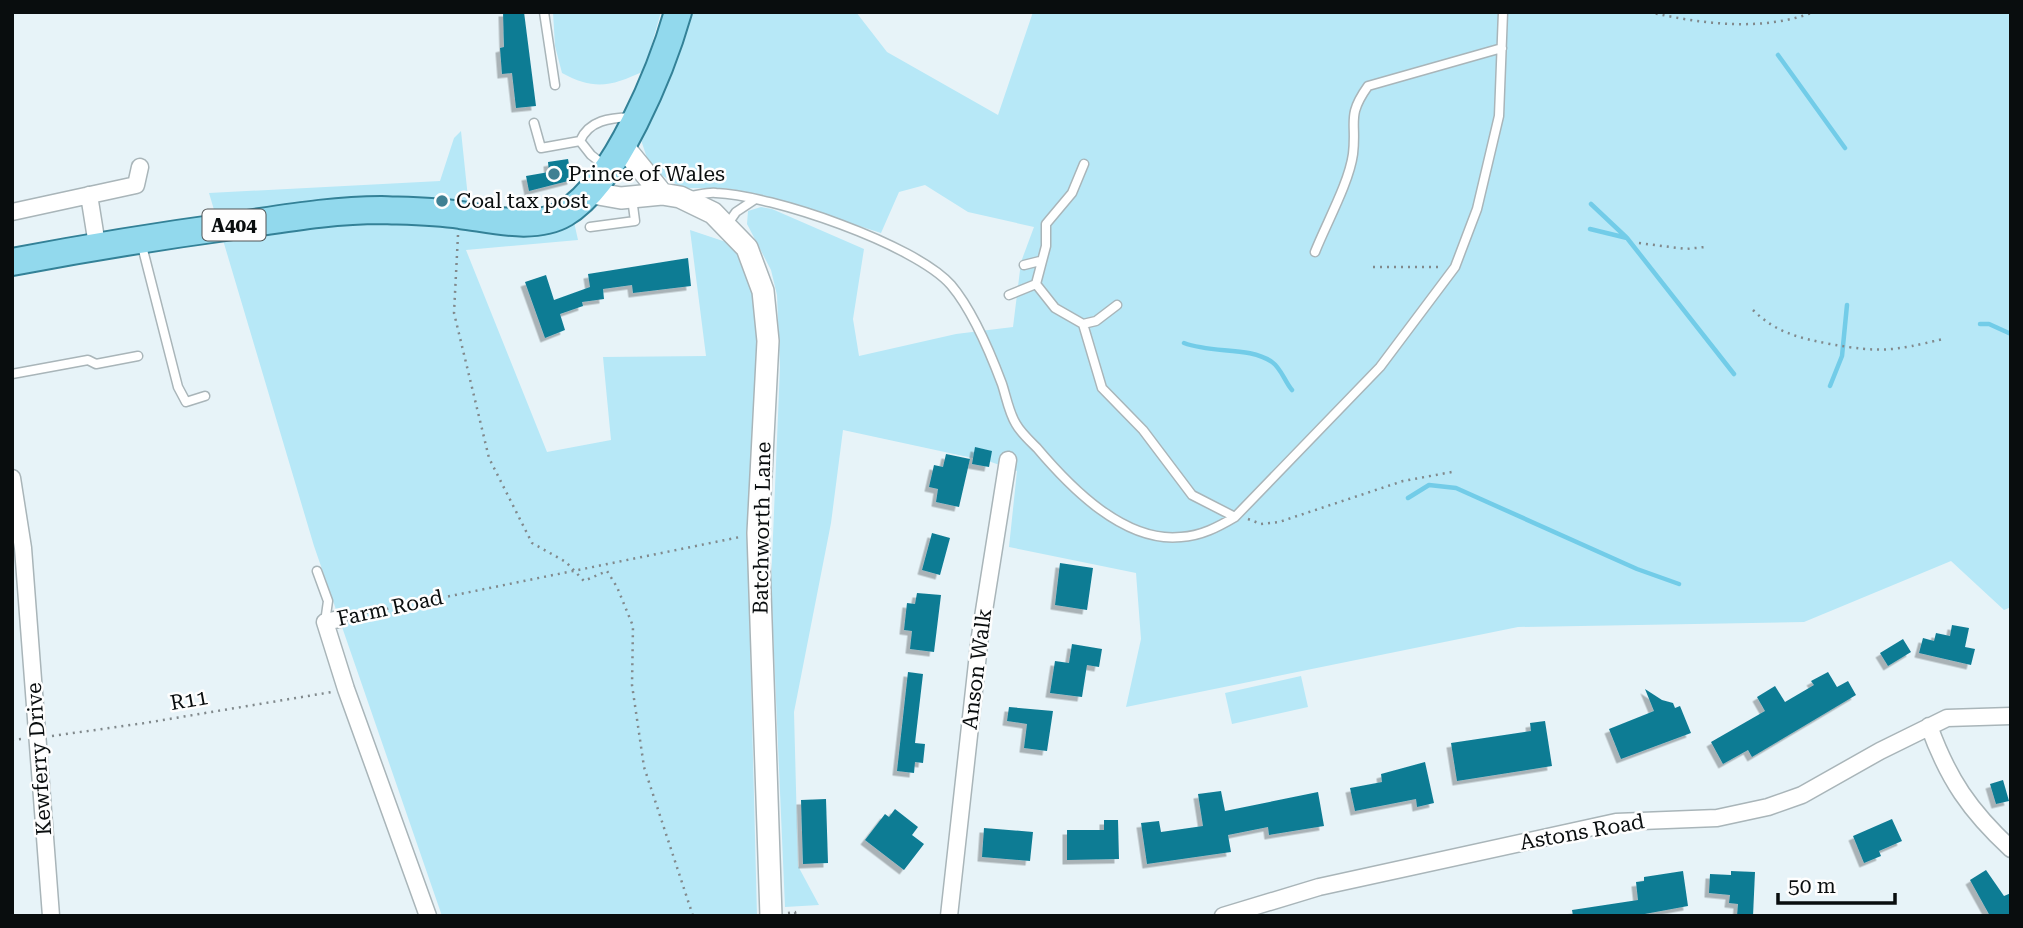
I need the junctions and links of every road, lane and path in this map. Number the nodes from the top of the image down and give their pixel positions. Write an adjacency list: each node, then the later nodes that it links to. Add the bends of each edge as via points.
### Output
1 (544, 12): 7 (lane)
2 (678, 12): 8 (main road, A404)
3 (1503, 12): 6 (lane)
4 (1649, 12): 5 (path, via 1715,25 1796,19)
5 (1814, 12)
6 (1502, 48): 27 (lane, via 1368,86 1352,119 1353,154); 32 (lane, via 1499,116 1477,209)
7 (555, 85)
8 (638, 117): 10 (lane, via 595,123); 11 (main road, A404)
9 (534, 122): 10 (lane, via 541,149)
10 (580, 141): 11 (lane, via 590,155)
11 (615, 156): 14 (main road, A404); 16 (street, Batchworth Lane)
12 (1084, 164): 28 (lane, via 1072,193 1046,224)
13 (140, 167): 15 (street, via 136,185)
14 (587, 192): 17 (street); 23 (main road, A404, via 564,214 543,220 516,222 380,210 322,213)
15 (89, 195): 19 (street); 25 (street)
16 (671, 195): 17 (street); 18 (lane, via 716,193); 20 (street, Batchworth Lane)
17 (632, 198): 21 (lane, via 635,221)
18 (754, 200): 20 (lane); 45 (lane, via 886,242 908,252 948,282 988,346 1016,424 1079,495 1144,533 1179,538 1208,532)
19 (12, 212)
20 (727, 225): 58 (street, Batchworth Lane, via 754,262 763,291 768,341 758,533)
21 (590, 227)
22 (458, 234): 48 (path, via 454,313 489,458 532,543)
23 (140, 239): 25 (main road, A404); 41 (lane, via 178,387 186,402)
24 (1639, 243): 26 (path)
25 (97, 245): 29 (main road, A404)
26 (1705, 247)
27 (1315, 252)
28 (1041, 261): 30 (lane); 33 (lane)
29 (12, 262)
30 (1024, 265)
31 (1373, 267): 32 (path)
32 (1455, 268): 45 (lane, via 1380,367)
33 (1035, 284): 34 (lane); 37 (lane, via 1055,308)
34 (1009, 295)
35 (1117, 305): 37 (lane)
36 (1753, 310): 38 (path, via 1776,329 1812,343 1884,351)
37 (1084, 327): 45 (lane, via 1102,388 1143,430 1192,495)
38 (1943, 339)
39 (138, 356): 40 (lane)
40 (12, 374)
41 (205, 396)
42 (1008, 460): 59 (street, Anson Walk, via 980,636)
43 (1452, 472): 45 (path, via 1403,481 1279,522 1261,524)
44 (12, 478): 53 (street, Kewferry Drive, via 23,548)
45 (1238, 514)
46 (720, 541): 48 (path, Farm Road)
47 (317, 570): 49 (lane)
48 (573, 570): 49 (path, Farm Road); 57 (path, via 584,581 607,571 633,626 632,685 644,767)
49 (332, 621): 50 (street, Farm Road)
50 (346, 689): 53 (path, R11); 56 (street, Farm Road)
51 (2011, 716): 52 (street, Astons Road, via 1964,716)
52 (1929, 726): 54 (street, via 1955,787); 60 (street, Astons Road, via 1802,795 1768,807 1717,818 1616,822 1319,887)
53 (36, 738): 55 (street, Kewferry Drive)
54 (2011, 849)
55 (51, 916)
56 (428, 916)
57 (693, 916)
58 (771, 916)
59 (948, 916)
60 (1223, 916)

